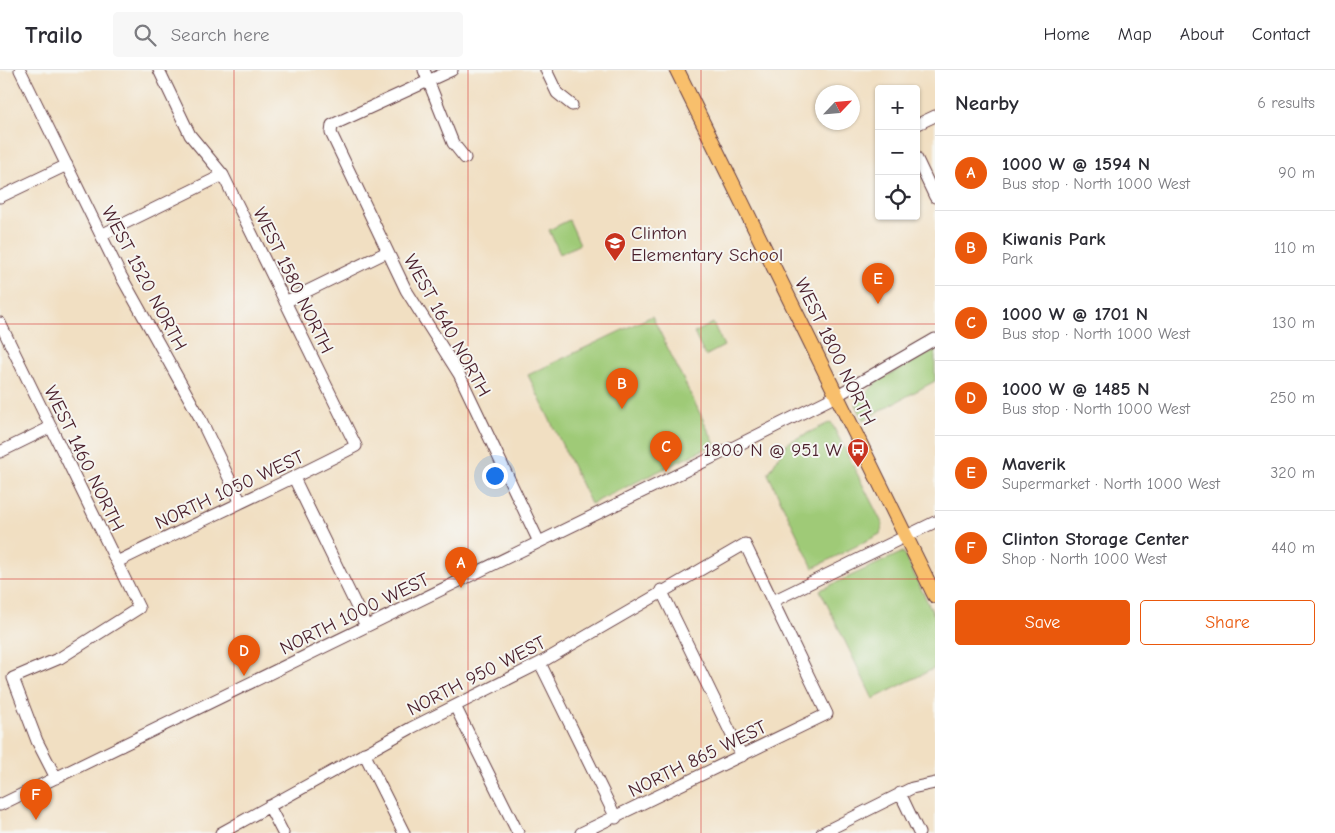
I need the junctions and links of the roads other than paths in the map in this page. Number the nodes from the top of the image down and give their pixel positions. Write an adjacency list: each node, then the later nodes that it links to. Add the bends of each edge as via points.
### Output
1 (20, 70): 12 (street, WEST 1520 NORTH)
2 (159, 70): 14 (street, WEST 1580 NORTH, via 190,135)
3 (424, 70): 7 (street)
4 (452, 70): 7 (street)
5 (546, 70): 8 (street, via 557,93)
6 (677, 70): 22 (main road, WEST 1800 NORTH)
7 (429, 81): 11 (street, via 453,143); 18 (street, WEST 1640 NORTH, via 332,124 331,133)
8 (572, 105)
9 (935, 116): 10 (street)
10 (920, 124)
11 (465, 158)
12 (67, 165): 15 (street); 17 (street, WEST 1520 NORTH)
13 (920, 165): 16 (street)
14 (223, 175): 17 (street); 19 (street, WEST 1580 NORTH)
15 (0, 197)
16 (935, 197)
17 (101, 234): 27 (street, WEST 1520 NORTH, via 143,319 199,416)
18 (387, 252): 19 (street); 30 (street, WEST 1640 NORTH, via 419,313 459,374)
19 (285, 302): 24 (street, WEST 1580 NORTH)
20 (0, 325): 23 (street, WEST 1460 NORTH)
21 (935, 339): 22 (street, NORTH 1000 WEST)
22 (836, 396): 29 (main road, WEST 1800 NORTH); 30 (street, NORTH 1000 WEST)
23 (51, 427): 25 (street); 31 (street, WEST 1460 NORTH)
24 (356, 446): 26 (street, NORTH 1050 WEST)
25 (0, 452)
26 (294, 478): 27 (street, NORTH 1050 WEST); 35 (street)
27 (240, 501): 31 (street, NORTH 1050 WEST)
28 (935, 522): 29 (street)
29 (906, 536): 33 (main road, WEST 1800 NORTH); 34 (street)
30 (539, 542): 35 (street, NORTH 1000 WEST)
31 (117, 562): 40 (street, WEST 1460 NORTH, via 139,608 60,658 14,678 37,741)
32 (661, 590): 34 (street, NORTH 950 WEST, via 745,544); 36 (street, NORTH 950 WEST); 39 (street)
33 (935, 596)
34 (773, 601): 39 (street, NORTH 865 WEST, via 827,714)
35 (366, 626): 40 (street, NORTH 1000 WEST)
36 (540, 663): 37 (street, NORTH 950 WEST); 45 (street)
37 (455, 706): 38 (street, NORTH 950 WEST); 49 (street)
38 (364, 753): 44 (street, NORTH 950 WEST); 48 (street)
39 (742, 756): 45 (street, NORTH 865 WEST)
40 (56, 778): 43 (street, NORTH 1000 WEST)
41 (935, 783): 42 (street)
42 (900, 794): 51 (street); 52 (street)
43 (0, 805)
44 (270, 806): 46 (street, NORTH 950 WEST); 47 (street)
45 (616, 818): 50 (street, NORTH 865 WEST)
46 (221, 833)
47 (283, 833)
48 (404, 833)
49 (518, 833)
50 (581, 833)
51 (822, 833)
52 (919, 833)

